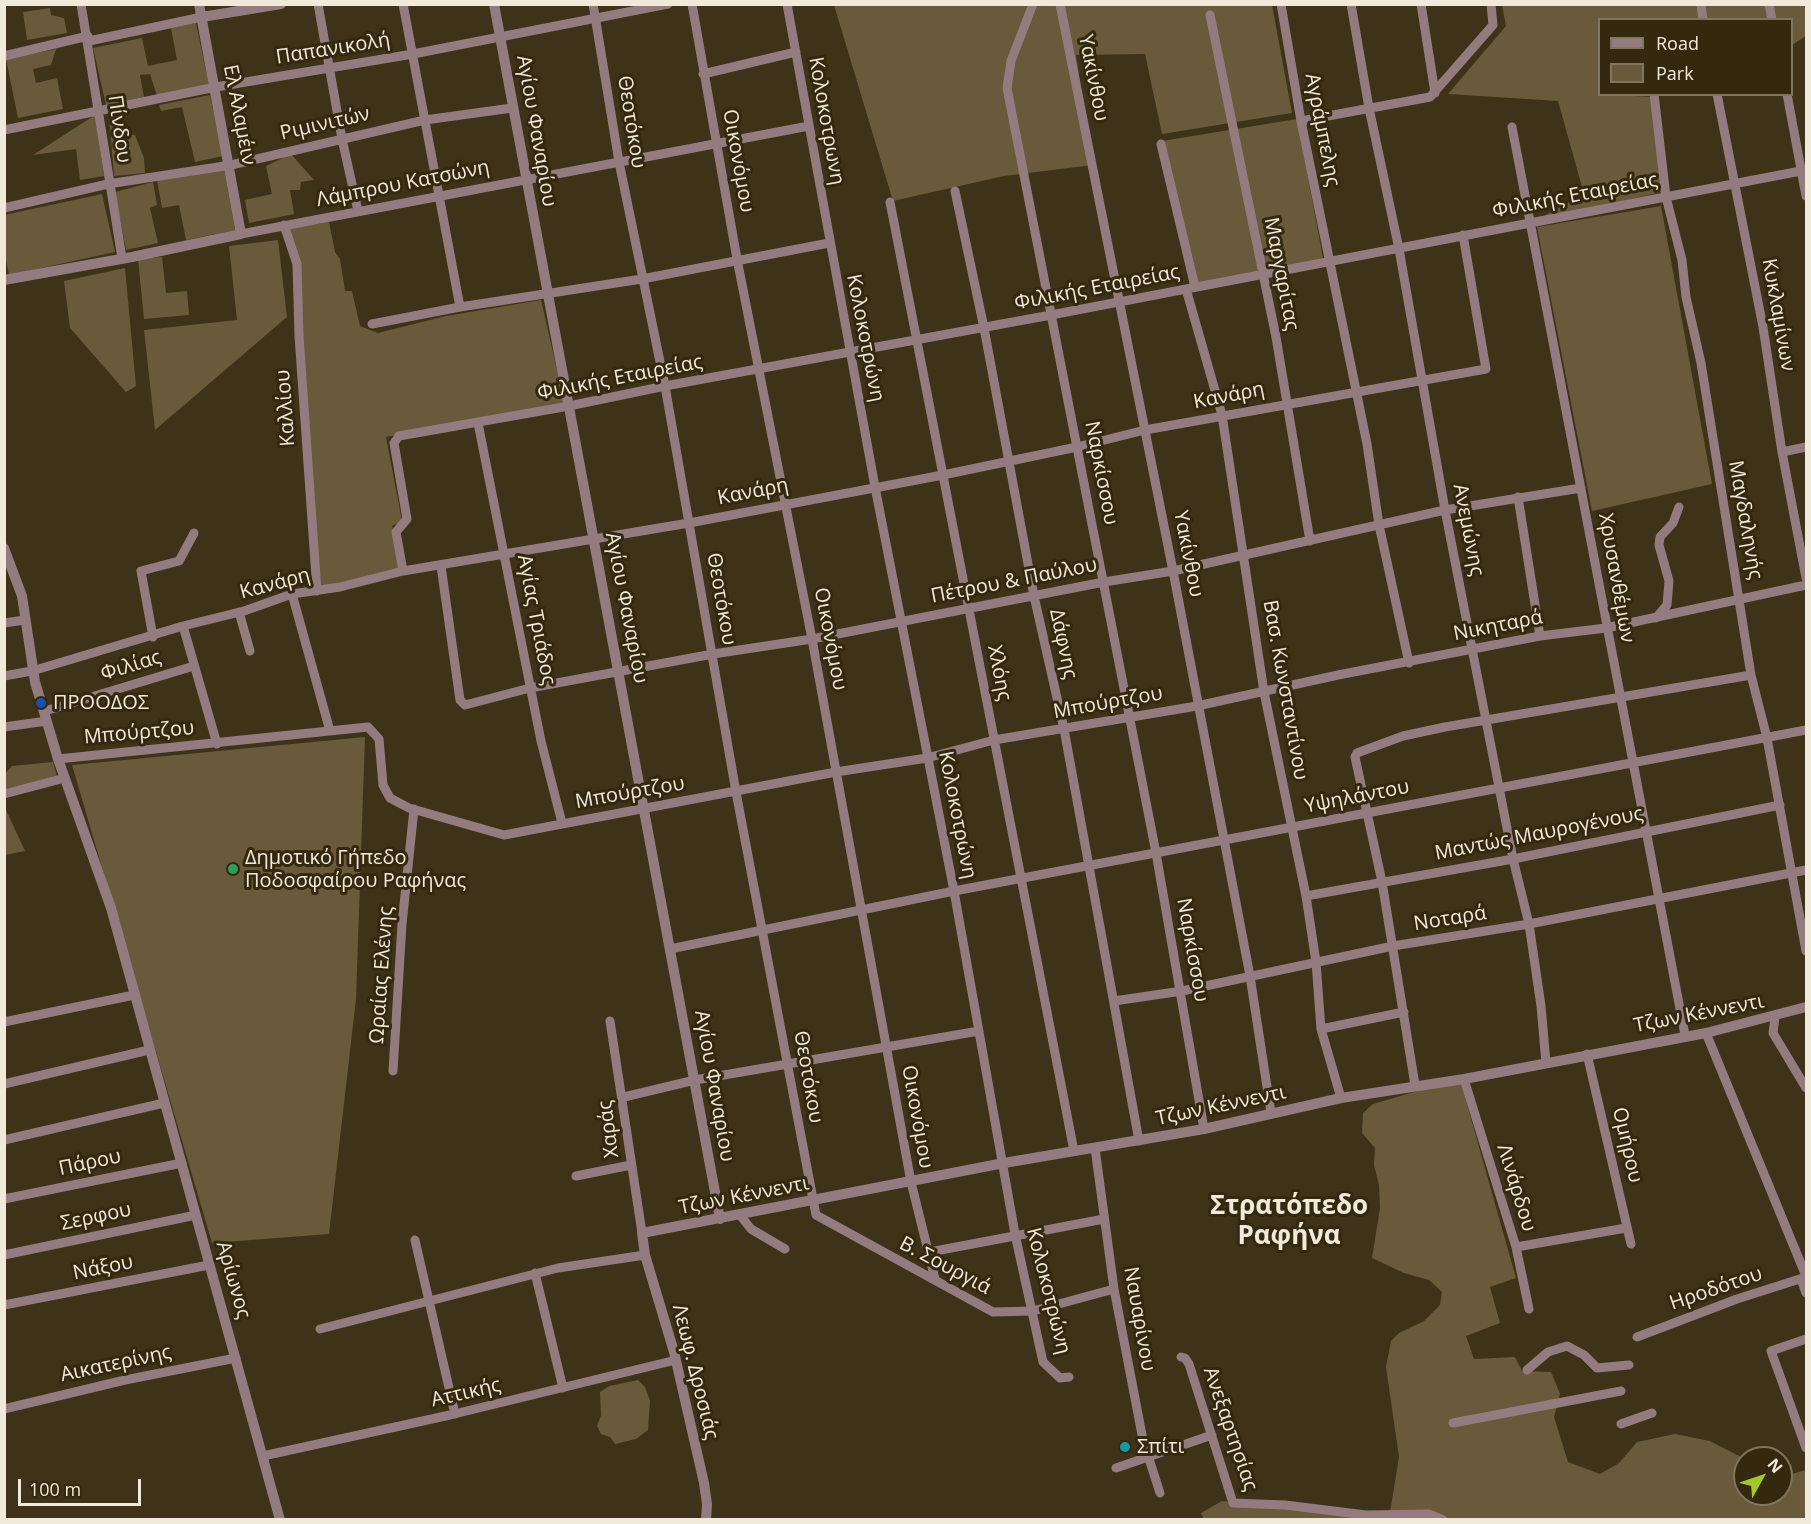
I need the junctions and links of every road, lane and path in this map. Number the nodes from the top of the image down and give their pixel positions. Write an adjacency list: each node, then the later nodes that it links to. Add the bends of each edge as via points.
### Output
1 (81, 4): 21 (street, Πίνδου)
2 (199, 4): 18 (street, Ελ Αλαμέιν)
3 (281, 4): 18 (street)
4 (318, 4): 25 (street)
5 (403, 4): 23 (street)
6 (494, 4): 20 (street, Αγίου Φαναρίου)
7 (593, 4): 19 (street, Θεοτόκου)
8 (668, 4): 19 (street, Παπανικολή)
9 (692, 4): 26 (street, Οικονόμου)
10 (787, 4): 22 (street, Κολοκοτρωνη)
11 (1033, 4): 72 (street, Ναρκίσσου, via 1011,61 1007,88)
12 (1060, 4): 70 (street, Υακίνθου)
13 (1281, 4): 36 (street, Αγράμπελης)
14 (1351, 4): 33 (street, Ανεμώνης)
15 (1420, 4): 28 (street)
16 (1491, 4): 28 (street, via 1494,23)
17 (1210, 15): 65 (street, Μαργαρίτας)
18 (202, 17): 21 (street); 27 (street, Ελ Αλαμέιν)
19 (596, 18): 20 (street, Παπανικολή); 43 (street, Θεοτόκου)
20 (500, 37): 23 (street, Παπανικολή); 32 (street, Αγίου Φαναρίου)
21 (88, 38): 24 (street); 34 (street, Πίνδου)
22 (796, 52): 26 (street); 37 (street, Κολοκοτρωνη)
23 (413, 54): 25 (street, Παπανικολή); 35 (street)
24 (4, 56)
25 (328, 68): 27 (street, Παπανικολή); 40 (street)
26 (704, 74): 41 (street, Οικονόμου)
27 (216, 87): 34 (street, Παπανικολή); 44 (street, Ελ Αλαμέιν)
28 (1435, 93): 33 (street, via 1424,100)
29 (1654, 96): 52 (street, Μαγδαληνής)
30 (1717, 96): 48 (street, Κυκλαμίνων)
31 (1787, 96): 45 (street)
32 (512, 108): 35 (street, Ριμινιτών); 46 (street, Αγίου Φαναρίου)
33 (1369, 108): 36 (street); 61 (street, Ανεμώνης)
34 (99, 112): 39 (street, Παπανικολή); 47 (street, Πίνδου)
35 (425, 120): 40 (street, Ριμινιτών); 50 (street)
36 (1301, 121): 64 (street, Αγράμπελης)
37 (809, 126): 41 (street, Λάμπρου Κατσώνη); 60 (street, Κολοκοτρωνη)
38 (1512, 127): 56 (street, Χρυσανθέμων)
39 (4, 130)
40 (342, 139): 44 (street, Ριμινιτών); 55 (street)
41 (717, 143): 43 (street, Λάμπρου Κατσώνη); 63 (street, Οικονόμου)
42 (1161, 144): 68 (street, Βασ. Κωνσταντίνου)
43 (619, 162): 46 (street, Λάμπρου Κατσώνη); 66 (street, Θεοτόκου)
44 (231, 165): 47 (street, Ριμινιτών); 58 (street, Ελ Αλαμέιν)
45 (1804, 171): 48 (street, Φιλικής Εταιρείας); 51 (street)
46 (526, 179): 50 (street, Λάμπρου Κατσώνη); 69 (street, Αγίου Φαναρίου)
47 (108, 184): 54 (street, Ριμινιτών); 62 (street, Πίνδου)
48 (1736, 184): 52 (street, Φιλικής Εταιρείας); 88 (street, Κυκλαμίνων)
49 (955, 190): 74 (street, Δάφνης)
50 (440, 196): 55 (street, Λάμπρου Κατσώνη); 71 (street)
51 (1806, 196)
52 (1666, 197): 56 (street, Φιλικής Εταιρείας); 114 (street, Μαγδαληνής, via 1682,260)
53 (890, 202): 75 (street, Χλόης)
54 (4, 208)
55 (358, 211): 57 (street, Λάμπρου Κατσώνη)
56 (1530, 222): 59 (street, Φιλικής Εταιρείας); 92 (street, Χρυσανθέμων)
57 (284, 225): 58 (street, Λάμπρου Κατσώνη); 111 (street, Καλλίου, via 297,264)
58 (241, 234): 62 (street, Λάμπρου Κατσώνη)
59 (1463, 235): 61 (street, Φιλικής Εταιρείας); 78 (street, Κανάρη, via 1486,369)
60 (829, 243): 63 (street); 76 (street, Κολοκοτρώνη)
61 (1399, 249): 64 (street, Φιλικής Εταιρείας); 78 (street, Ανεμώνης)
62 (122, 258): 67 (street, Λάμπρου Κατσώνη)
63 (737, 259): 66 (street); 77 (street, Οικονόμου)
64 (1329, 262): 65 (street, Φιλικής Εταιρείας); 80 (street, Αγράμπελης)
65 (1264, 275): 68 (street, Φιλικής Εταιρείας); 81 (street, Μαργαρίτας)
66 (642, 279): 69 (street); 79 (street, Θεοτόκου)
67 (4, 280)
68 (1191, 288): 70 (street, Φιλικής Εταιρείας); 83 (street, Βασ. Κωνσταντίνου)
69 (547, 295): 71 (street); 82 (street, Αγίου Φαναρίου)
70 (1119, 301): 72 (street, Φιλικής Εταιρείας); 85 (street, Υακίνθου)
71 (460, 307): 73 (street)
72 (1051, 315): 74 (street, Φιλικής Εταιρείας); 86 (street, Ναρκίσσου)
73 (372, 324)
74 (984, 328): 75 (street, Φιλικής Εταιρείας); 89 (street, Δάφνης)
75 (916, 340): 76 (street, Φιλικής Εταιρείας); 90 (street, Χλόης)
76 (850, 351): 77 (street, Φιλικής Εταιρείας); 91 (street, Κολοκοτρώνη)
77 (760, 370): 79 (street, Φιλικής Εταιρείας); 94 (street, Οικονόμου)
78 (1422, 379): 80 (street, Κανάρη); 96 (street, Ανεμώνης)
79 (665, 386): 82 (street, Φιλικής Εταιρείας); 97 (street, Θεοτόκου)
80 (1355, 391): 81 (street, Κανάρη); 98 (street, Αγράμπελης)
81 (1287, 403): 83 (street, Κανάρη); 101 (street, Μαργαρίτας)
82 (569, 406): 84 (street, Φιλικής Εταιρείας); 100 (street, Αγίου Φαναρίου)
83 (1222, 415): 85 (street, Κανάρη); 104 (street, Βασ. Κωνσταντίνου)
84 (478, 423): 103 (street, Αγίας Τριάδος); 106 (street, Φιλικής Εταιρείας, via 395,438 407,517 396,532)
85 (1145, 430): 86 (street, Κανάρη); 107 (street, Υακίνθου)
86 (1077, 447): 89 (street, Κανάρη); 109 (street, Ναρκίσσου)
87 (1806, 447): 88 (street)
88 (1782, 452): 108 (street, Κυκλαμίνων)
89 (1010, 459): 90 (street, Κανάρη); 113 (street, Δάφνης)
90 (943, 475): 91 (street, Κανάρη); 115 (street, Χλόης)
91 (875, 487): 94 (street, Κανάρη); 119 (street, Κολοκοτρώνη)
92 (1581, 488): 93 (street, Πέτρου & Παύλου); 122 (street, Χρυσανθέμων)
93 (1518, 497): 96 (street, Πέτρου & Παύλου); 123 (street)
94 (786, 504): 97 (street, Κανάρη); 125 (street, Οικονόμου)
95 (1679, 507): 117 (street, via 1673,523 1660,537 1669,580 1667,605)
96 (1445, 510): 98 (street, Πέτρου & Παύλου); 126 (street, Ανεμώνης)
97 (689, 523): 100 (street, Κανάρη); 128 (street, Θεοτόκου)
98 (1378, 525): 101 (street, Πέτρου & Παύλου); 129 (street, Αγράμπελης)
99 (194, 533): 124 (street, via 179,561 141,571)
100 (594, 537): 103 (street, Κανάρη); 132 (street, Αγίου Φαναρίου)
101 (1310, 540): 104 (street, Πέτρου & Παύλου)
102 (4, 548): 118 (street, Αρίωνος, via 20,592)
103 (505, 554): 105 (street, Κανάρη); 135 (street, Αγίας Τριάδος)
104 (1244, 555): 107 (street, Πέτρου & Παύλου); 136 (street, Βασ. Κωνσταντίνου)
105 (441, 566): 106 (street, Κανάρη); 135 (street, Πέτρου & Παύλου, via 461,702 467,705)
106 (403, 571): 111 (street, Κανάρη)
107 (1173, 571): 109 (street, Πέτρου & Παύλου); 138 (street, Υακίνθου)
108 (1806, 578)
109 (1104, 582): 113 (street, Πέτρου & Παύλου); 140 (street, Ναρκίσσου)
110 (1806, 585): 114 (street, Νικηταρά)
111 (317, 591): 112 (street, Κανάρη)
112 (292, 594): 116 (street, Κανάρη); 145 (street)
113 (1034, 596): 115 (street, Πέτρου & Παύλου); 143 (street, Δάφνης)
114 (1741, 600): 117 (street, Νικηταρά); 133 (street, Μαγδαληνής)
115 (968, 608): 119 (street, Πέτρου & Παύλου); 147 (street, Χλόης)
116 (239, 612): 121 (street, Κανάρη); 127 (street)
117 (1656, 618): 122 (street, Νικηταρά)
118 (25, 620): 120 (street); 131 (street, Αρίωνος)
119 (901, 622): 125 (street, Πέτρου & Παύλου); 149 (street, Κολοκοτρώνη)
120 (4, 623)
121 (183, 626): 124 (street, Κανάρη); 130 (street)
122 (1606, 628): 123 (street, Νικηταρά); 137 (street, Χρυσανθέμων)
123 (1540, 636): 126 (street, Νικηταρά)
124 (153, 637): 131 (street, Κανάρη)
125 (812, 639): 128 (street, Πέτρου & Παύλου); 152 (street, Οικονόμου)
126 (1473, 649): 129 (street, Νικηταρά); 141 (street, Ανεμώνης)
127 (250, 651)
128 (712, 654): 132 (street, Πέτρου & Παύλου); 155 (street, Θεοτόκου)
129 (1409, 663): 136 (street, Νικηταρά)
130 (194, 666): 139 (street, Φιλίας); 148 (street)
131 (32, 671): 134 (street, Κανάρη); 139 (street, Αρίωνος)
132 (620, 671): 135 (street, Πέτρου & Παύλου); 159 (street, Αγίου Φαναρίου)
133 (1751, 675): 137 (street); 146 (street, Μαγδαληνής)
134 (4, 676)
135 (530, 688): 161 (street, Αγίας Τριάδος)
136 (1264, 692): 138 (street, Μπούρτζου); 162 (street, Βασ. Κωνσταντίνου)
137 (1621, 696): 141 (street); 151 (street, Χρυσανθέμων)
138 (1197, 706): 140 (street, Μπούρτζου); 164 (street, Υακίνθου)
139 (46, 716): 142 (street, Φιλίας); 150 (street, Αρίωνος)
140 (1131, 718): 143 (street, Μπούρτζου); 165 (street, Ναρκίσσου)
141 (1487, 720): 154 (street, Ανεμώνης); 160 (street, via 1403,736 1357,753)
142 (4, 727)
143 (1064, 729): 147 (street, Μπούρτζου); 167 (street, Δάφνης)
144 (1806, 730): 146 (street, Υψηλάντου)
145 (330, 731): 148 (street, Μπούρτζου); 158 (street, Μπούρτζου, via 368,727 376,733 384,790 396,802)
146 (1767, 738): 151 (street, Υψηλάντου); 157 (street, Μαγδαληνής)
147 (994, 740): 149 (street, Μπούρτζου); 170 (street, Χλόης)
148 (217, 744): 150 (street, Μπούρτζου)
149 (927, 758): 152 (street, Μπούρτζου); 172 (street, Κολοκοτρώνη)
150 (58, 759): 153 (street, Αρίωνος)
151 (1631, 764): 154 (street, Υψηλάντου); 163 (street, Χρυσανθέμων)
152 (836, 772): 155 (street, Μπούρτζου); 175 (street, Οικονόμου)
153 (65, 778): 156 (street); 184 (street, Αρίωνος, via 111,908)
154 (1499, 788): 160 (street, Υψηλάντου); 166 (street, Ανεμώνης)
155 (736, 792): 159 (street, Μπούρτζου); 177 (street, Θεοτόκου)
156 (4, 794)
157 (1779, 805): 163 (street, Μαντώς Μαυρογένους); 169 (street, Μαγδαληνής)
158 (414, 809): 161 (street, Μπούρτζου, via 500,835); 200 (street, Ωραίας Ελένης)
159 (643, 810): 161 (street, Μπούρτζου); 179 (street, Αγίου Φαναρίου)
160 (1367, 813): 162 (street, Υψηλάντου); 171 (street)
161 (562, 823)
162 (1292, 827): 164 (street, Υψηλάντου); 173 (street, Βασ. Κωνσταντίνου)
163 (1647, 831): 166 (street, Μαντώς Μαυρογένους); 174 (street, Χρυσανθέμων)
164 (1222, 840): 165 (street, Υψηλάντου); 182 (street, Υακίνθου)
165 (1156, 853): 167 (street, Υψηλάντου); 183 (street, Ναρκίσσου)
166 (1513, 859): 171 (street, Μαντώς Μαυρογένους); 176 (street, Ανεμώνης)
167 (1088, 866): 170 (street, Υψηλάντου); 185 (street, Δάφνης)
168 (1806, 870): 169 (street, Νοταρά)
169 (1792, 873): 174 (street, Νοταρά); 180 (street, Μαγδαληνής)
170 (1021, 878): 172 (street, Υψηλάντου); 214 (street, Χλόης)
171 (1382, 882): 173 (street, Μαντώς Μαυρογένους); 178 (street)
172 (954, 891): 175 (street, Υψηλάντου); 192 (street, Κολοκοτρώνη)
173 (1306, 896): 181 (street, Βασ. Κωνσταντίνου)
174 (1657, 897): 176 (street, Νοταρά); 194 (street, Χρυσανθέμων)
175 (861, 909): 177 (street, Υψηλάντου); 195 (street, Οικονόμου)
176 (1529, 924): 178 (street, Νοταρά); 199 (street, Ανεμώνης)
177 (763, 930): 179 (street, Υψηλάντου); 198 (street, Θεοτόκου)
178 (1393, 946): 181 (street, Νοταρά); 187 (street)
179 (670, 949): 202 (street, Αγίου Φαναρίου)
180 (1806, 951)
181 (1316, 962): 182 (street, Νοταρά); 191 (street, Βασ. Κωνσταντίνου)
182 (1250, 976): 183 (street, Νοταρά); 209 (street, Υακίνθου)
183 (1182, 991): 185 (street, Νοταρά); 210 (street, Ναρκίσσου)
184 (134, 995): 190 (street); 196 (street, Αρίωνος)
185 (1114, 1001): 212 (street, Δάφνης)
186 (1806, 1007): 188 (street, Τζων Κέννεντι)
187 (1404, 1012): 191 (street); 204 (street)
188 (1775, 1017): 193 (street, Τζων Κέννεντι); 205 (street, via 1773,1033)
189 (610, 1021): 206 (street, Χαράς)
190 (4, 1022)
191 (1321, 1029): 207 (street, Βασ. Κωνσταντίνου)
192 (979, 1031): 195 (street); 216 (street, Κολοκοτρώνη)
193 (1706, 1033): 194 (street, Τζων Κέννεντι); 238 (street)
194 (1685, 1035): 197 (street, Τζων Κέννεντι)
195 (886, 1047): 198 (street); 219 (street, Οικονόμου)
196 (149, 1050): 203 (street); 208 (street, Αρίωνος)
197 (1587, 1054): 199 (street, Τζων Κέννεντι); 226 (street, Ομήρου)
198 (787, 1063): 202 (street); 221 (street, Θεοτόκου)
199 (1546, 1063): 201 (street, Τζων Κέννεντι)
200 (393, 1071)
201 (1464, 1078): 204 (street, Τζων Κέννεντι); 231 (street, Λινάρδου)
202 (694, 1080): 206 (street); 224 (street, Αγίου Φαναρίου)
203 (4, 1084)
204 (1416, 1085): 207 (street, Τζων Κέννεντι)
205 (1806, 1088)
206 (624, 1097): 217 (street, Χαράς)
207 (1341, 1098): 209 (street, Τζων Κέννεντι)
208 (164, 1103): 211 (street); 215 (street, Αρίωνος)
209 (1271, 1113): 210 (street, Τζων Κέννεντι)
210 (1204, 1129): 212 (street, Τζων Κέννεντι)
211 (4, 1140)
212 (1139, 1141): 213 (street, Τζων Κέννεντι)
213 (1095, 1148): 214 (street, Τζων Κέννεντι); 225 (street, Ναυαρίνου)
214 (1074, 1151): 216 (street, Τζων Κέννεντι)
215 (183, 1163): 220 (street, Πάρου); 222 (street, Αρίωνος)
216 (1004, 1163): 219 (street, Τζων Κέννεντι); 228 (street, Κολοκοτρώνη)
217 (631, 1165): 218 (street); 227 (street, Χαράς)
218 (576, 1176)
219 (911, 1182): 221 (street, Τζων Κέννεντι); 233 (street, Οικονόμου)
220 (4, 1199)
221 (812, 1201): 223 (street, Τζων Κέννεντι); 239 (street, Β. Σουργιά, via 819,1218)
222 (196, 1215): 235 (street, Σερφου); 236 (street, Αρίωνος)
223 (740, 1215): 224 (street, Τζων Κέννεντι); 232 (street, via 752,1230)
224 (720, 1219): 227 (street, Τζων Κέννεντι)
225 (1104, 1219): 228 (street); 240 (street, Ναυαρίνου)
226 (1626, 1228): 230 (street, Ομήρου); 231 (street)
227 (642, 1233): 234 (street, Λεωφ. Δροσιάς)
228 (1015, 1234): 233 (street); 245 (street, Κολοκοτρώνη)
229 (415, 1240): 242 (street)
230 (1631, 1244)
231 (1516, 1247): 244 (street, Λινάρδου)
232 (785, 1249)
233 (930, 1252): 239 (street, Οικονόμου)
234 (645, 1254): 237 (street); 251 (street, Λεωφ. Δροσιάς)
235 (4, 1255)
236 (209, 1265): 243 (street, Νάξου); 250 (street, Αρίωνος)
237 (535, 1273): 242 (street); 255 (street)
238 (1805, 1277): 241 (street); 247 (street, Ηροδότου)
239 (935, 1279): 245 (street, Β. Σουργιά, via 993,1312)
240 (1114, 1289): 245 (street, Β. Σουργιά); 265 (street, Ναυαρίνου)
241 (1806, 1293)
242 (428, 1302): 246 (street); 259 (street)
243 (4, 1305)
244 (1529, 1309)
245 (1033, 1311): 254 (street, Κολοκοτρώνη, via 1043,1362 1060,1378)
246 (320, 1329)
247 (1637, 1336)
248 (1806, 1340): 263 (street, via 1771,1352)
249 (1181, 1357): 262 (street, Ανεξαρτησίας, via 1189,1364)
250 (236, 1358): 257 (street, Αικατερίνης); 264 (street, Αρίωνος)
251 (676, 1360): 255 (street, Αττικής); 270 (street, Λεωφ. Δροσιάς, via 708,1504)
252 (1629, 1365): 253 (street, via 1597,1368 1568,1346 1548,1352)
253 (1527, 1370)
254 (1069, 1377)
255 (563, 1388): 259 (street, Αττικής)
256 (1621, 1390): 260 (street)
257 (4, 1409)
258 (1652, 1413): 261 (street)
259 (455, 1414): 264 (street, Αττικής)
260 (1453, 1423)
261 (1621, 1424)
262 (1212, 1435): 265 (street); 268 (street, Ανεξαρτησίας, via 1233,1503)
263 (1806, 1448)
264 (263, 1456): 269 (street, Αρίωνος)
265 (1149, 1458): 266 (street); 267 (street, Ναυαρίνου)
266 (1116, 1468)
267 (1160, 1493)
268 (1321, 1508): 271 (street); 272 (street, via 1366,1515 1430,1514)
269 (280, 1520)
270 (706, 1520)
271 (1324, 1520)
272 (1443, 1520)

